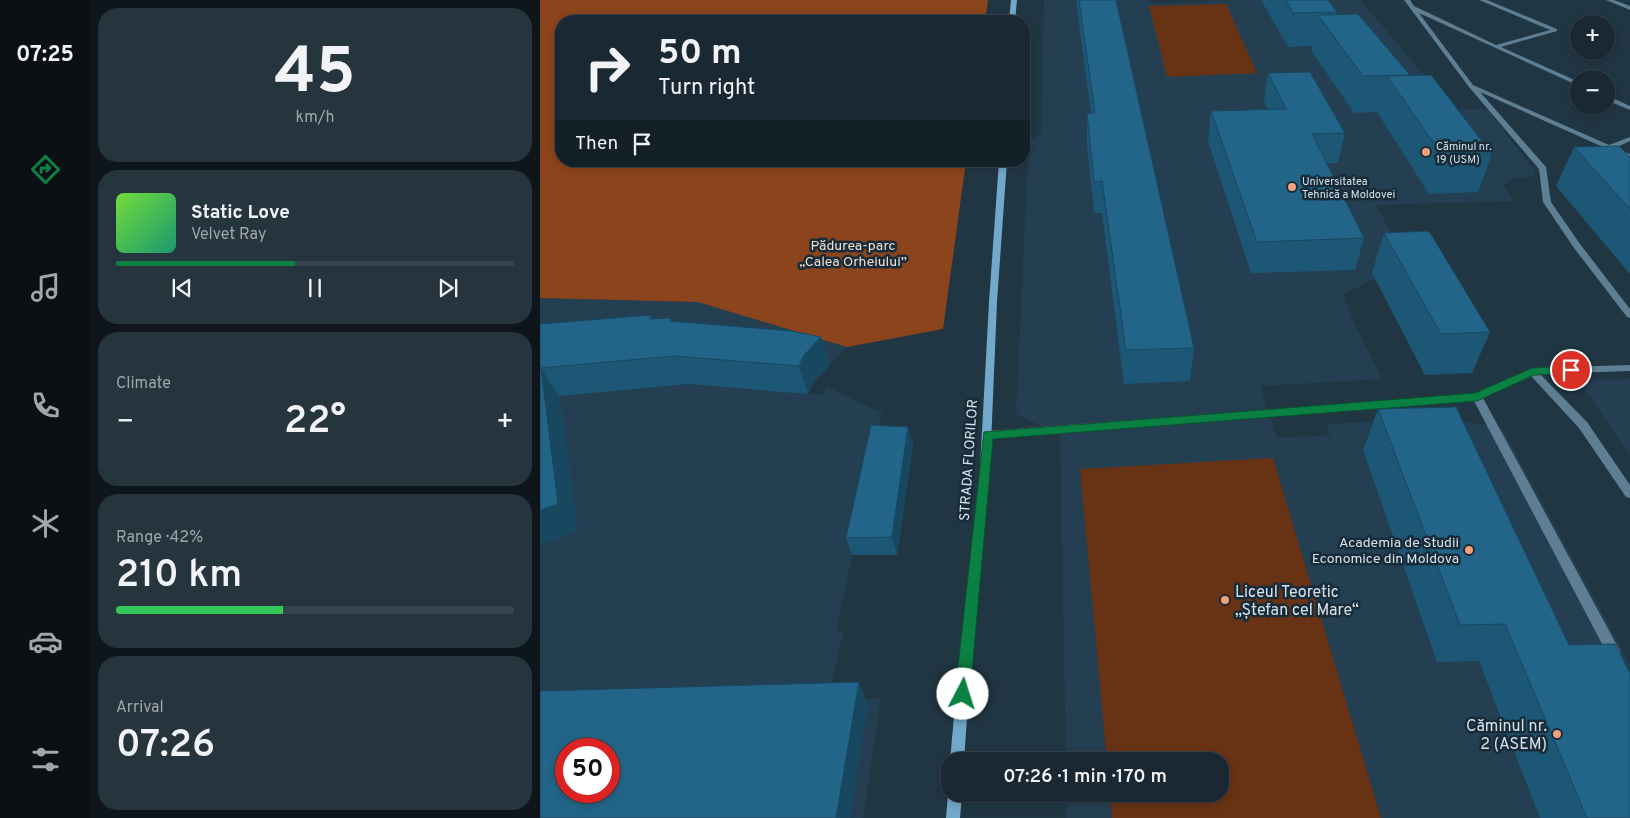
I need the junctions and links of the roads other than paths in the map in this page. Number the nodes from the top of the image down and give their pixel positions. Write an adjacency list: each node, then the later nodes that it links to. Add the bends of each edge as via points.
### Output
1 (1014, 0): 7 (main road)
2 (1407, 0): 5 (lane)
3 (1482, 0): 8 (lane, via 1555,30)
4 (1609, 0): 6 (lane)
5 (1412, 7): 8 (lane); 10 (lane)
6 (1630, 8)
7 (1013, 15)
8 (1498, 46): 9 (lane)
9 (1570, 80)
10 (1471, 86): 14 (lane); 17 (lane, via 1543,169 1547,202)
11 (1615, 101): 12 (lane)
12 (1630, 108)
13 (1630, 139): 14 (lane)
14 (1610, 147): 15 (lane)
15 (1630, 157)
16 (1002, 167): 21 (main road, STRADA FLORILOR)
17 (1630, 314)
18 (1630, 368): 19 (lane)
19 (1532, 371): 20 (lane); 22 (lane, via 1583,425)
20 (1477, 397): 21 (lane); 23 (lane)
21 (988, 435): 24 (main road, STRADA FLORILOR)
22 (1630, 494)
23 (1621, 665)
24 (958, 752)
25 (954, 802): 26 (main road)
26 (953, 818)

